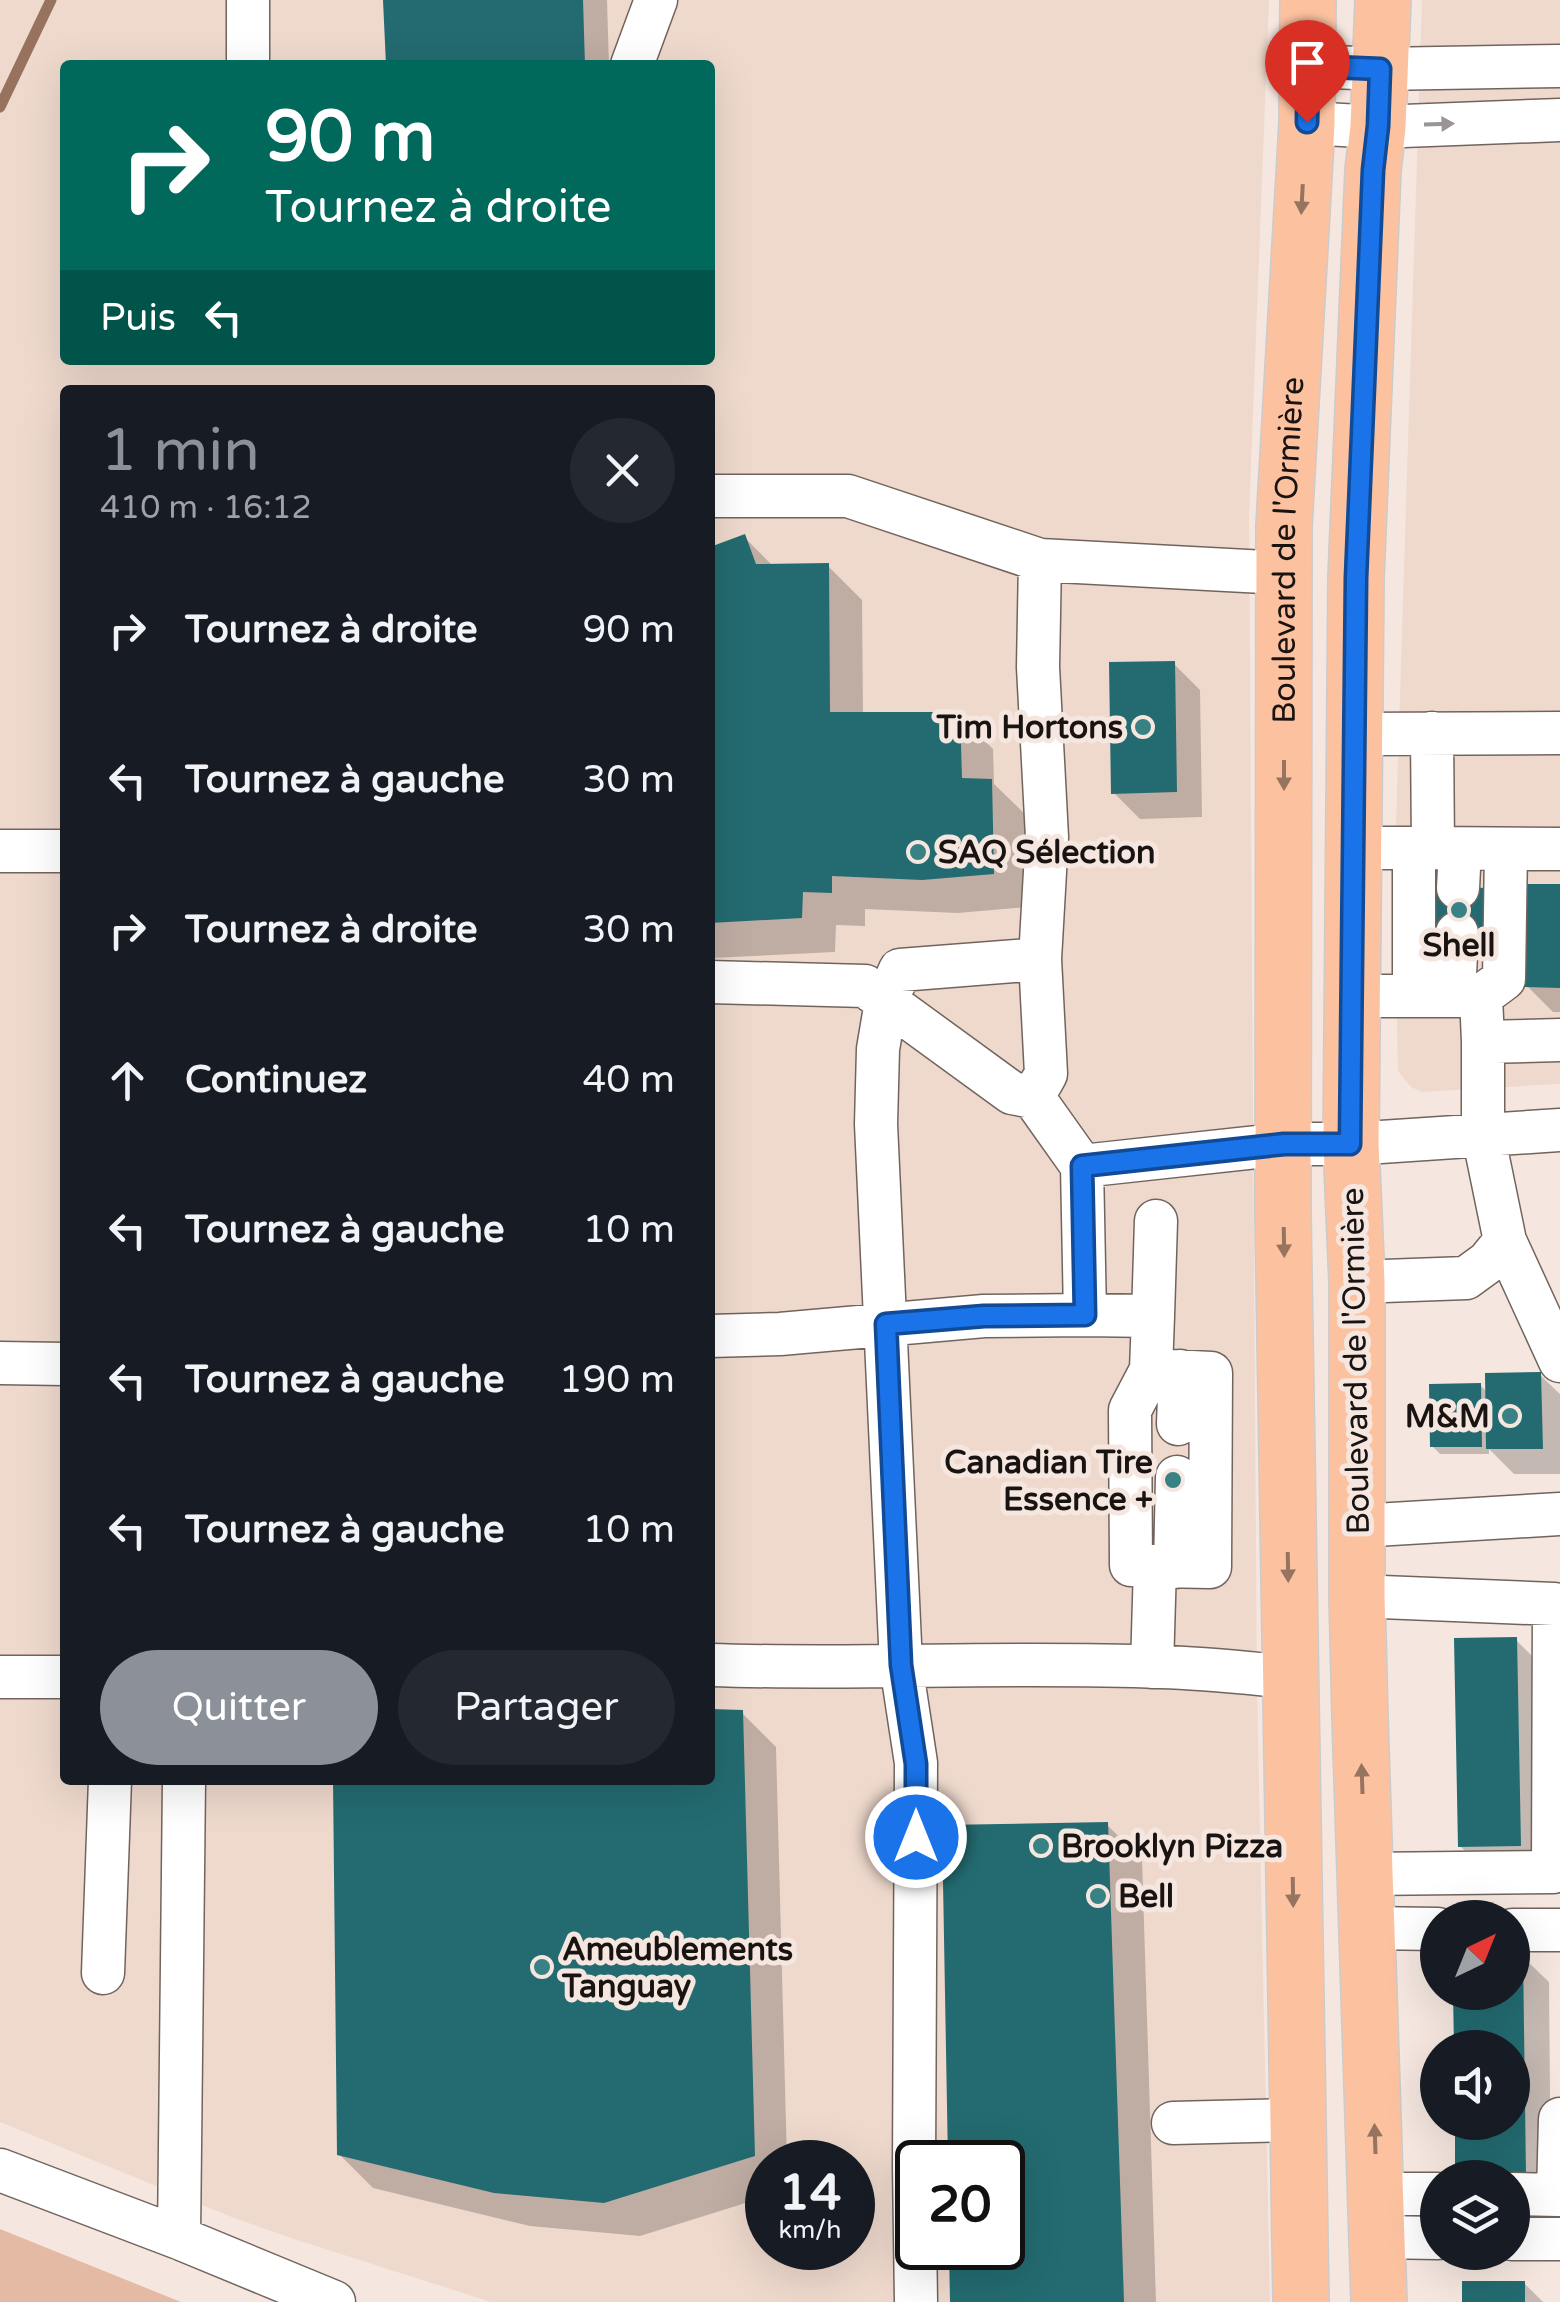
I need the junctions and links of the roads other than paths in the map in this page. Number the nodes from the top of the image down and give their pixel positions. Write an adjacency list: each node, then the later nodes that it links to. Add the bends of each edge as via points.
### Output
1 (248, 0): 5 (street)
2 (656, 0): 6 (street)
3 (1308, 0): 7 (main road, Boulevard de l'Ormière)
4 (1383, 0): 9 (main road, Boulevard de l'Ormière)
5 (248, 60)
6 (634, 60)
7 (1308, 66): 9 (street); 11 (main road, Boulevard de l'Ormière)
8 (1560, 66): 9 (street)
9 (1380, 69): 12 (main road, Boulevard de l'Ormière)
10 (1560, 120): 12 (street, one-way to 10)
11 (1307, 122): 12 (street); 15 (main road, Boulevard de l'Ormière, one-way to 15)
12 (1378, 126): 18 (main road, Boulevard de l'Ormière, via 1356,578)
13 (715, 496): 14 (street, via 848,496)
14 (1040, 560): 15 (street); 26 (street, via 1047,837)
15 (1284, 572): 36 (main road, Boulevard de l'Ormière, one-way to 36)
16 (1432, 733): 17 (street); 18 (street); 24 (street)
17 (1560, 733)
18 (1356, 734): 19 (main road, Boulevard de l'Ormière)
19 (1354, 848): 24 (street); 28 (main road, Boulevard de l'Ormière)
20 (1560, 849): 21 (street)
21 (1506, 850): 24 (street); 29 (street, via 1504,978)
22 (0, 851): 23 (street)
23 (60, 851)
24 (1441, 858): 29 (street)
25 (1457, 933): 29 (street)
26 (1040, 959): 30 (street, via 900,970); 33 (street, via 1046,1074)
27 (715, 982): 30 (street, via 866,986)
28 (1352, 996): 29 (street); 37 (main road, Boulevard de l'Ormière)
29 (1450, 996): 32 (street)
30 (886, 1002): 33 (street, via 1012,1093); 44 (street, via 876,1124)
31 (1560, 1040): 32 (street)
32 (1483, 1042): 35 (street)
33 (1033, 1097): 38 (street)
34 (1560, 1130): 35 (street)
35 (1483, 1134): 37 (street); 40 (street)
36 (1284, 1144): 37 (street); 38 (street); 61 (main road, Boulevard de l'Ormière, one-way to 61)
37 (1350, 1144): 41 (main road, Boulevard de l'Ormière)
38 (1082, 1166): 42 (street)
39 (1156, 1220): 43 (street)
40 (1505, 1241): 41 (street, via 1466,1278); 46 (street)
41 (1357, 1282): 53 (main road, Boulevard de l'Ormière)
42 (1085, 1315): 43 (street); 44 (street)
43 (1153, 1316): 49 (street)
44 (886, 1324): 45 (street); 57 (street)
45 (715, 1336)
46 (1560, 1361)
47 (0, 1363): 48 (street)
48 (60, 1364)
49 (1165, 1371): 50 (street); 54 (street, via 1130,1410 1131,1566); 54 (street, via 1211,1372 1210,1567)
50 (1178, 1424)
51 (1177, 1477): 54 (street)
52 (1560, 1514): 53 (street)
53 (1358, 1526): 55 (main road, Boulevard de l'Ormière)
54 (1165, 1567): 58 (street)
55 (1357, 1596): 64 (main road, Boulevard de l'Ormière, one-way to 55); 64 (street, via 1554,1604 1553,1872)
56 (715, 1665): 57 (street)
57 (901, 1665): 58 (street); 82 (street, via 916,1764)
58 (1152, 1666): 61 (street)
59 (0, 1677): 60 (street)
60 (60, 1677)
61 (1290, 1677): 71 (main road, Boulevard de l'Ormière, one-way to 71)
62 (110, 1785): 69 (street)
63 (184, 1785): 78 (street)
64 (1366, 1874): 65 (main road, Boulevard de l'Ormière)
65 (1367, 1928): 66 (street); 76 (main road, Boulevard de l'Ormière, one-way to 65)
66 (1420, 1928)
67 (1530, 1930): 68 (street)
68 (1560, 1930)
69 (104, 1972)
70 (1560, 2119): 74 (street, via 1558,2194)
71 (1296, 2120): 72 (street); 83 (main road, Boulevard de l'Ormière)
72 (1172, 2123)
73 (0, 2170): 78 (street)
74 (1530, 2194)
75 (1420, 2200): 76 (street)
76 (1377, 2215): 77 (street); 84 (main road, Boulevard de l'Ormière)
77 (1420, 2231)
78 (180, 2238): 81 (street)
79 (1530, 2239): 80 (street)
80 (1560, 2240)
81 (334, 2302)
82 (916, 2302)
83 (1301, 2302)
84 (1380, 2302)

